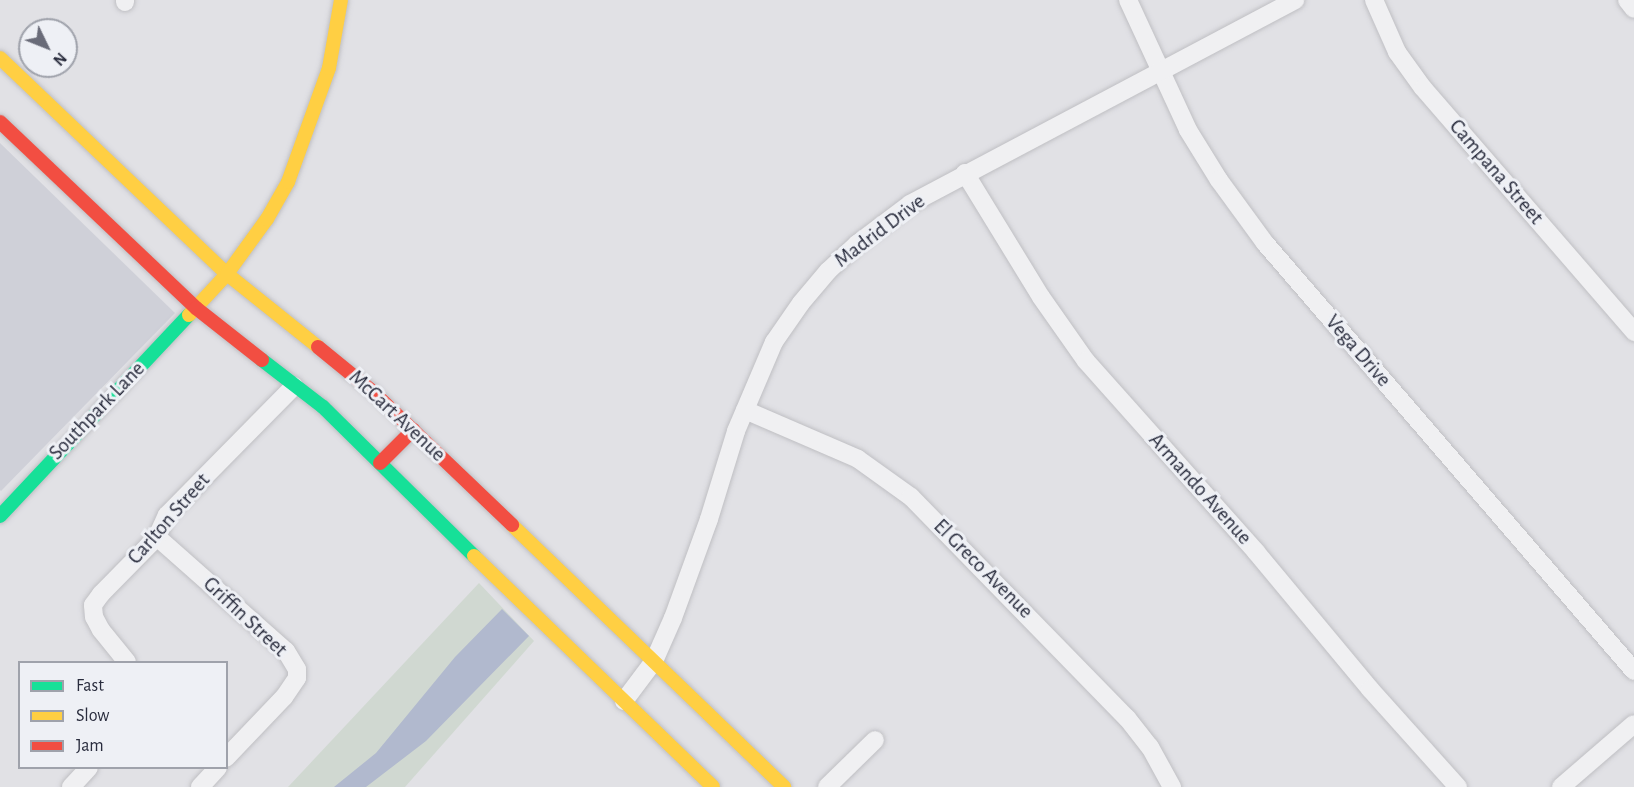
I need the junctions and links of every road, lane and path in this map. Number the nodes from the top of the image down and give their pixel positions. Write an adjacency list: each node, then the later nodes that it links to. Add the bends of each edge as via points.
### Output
1 (341, 0): 11 (main road, Southpark Lane, via 329,68 288,182)
2 (1128, 0): 8 (street, Vega Drive)
3 (1294, 0): 8 (street, Madrid Drive)
4 (1374, 0): 13 (street, Campana Street, via 1397,52 1423,87)
5 (1627, 0): 6 (street)
6 (1634, 9)
7 (0, 58): 11 (main road, McCart Avenue)
8 (1160, 71): 10 (street, Madrid Drive); 22 (street, Vega Drive, via 1218,180 1265,243)
9 (0, 122): 12 (main road)
10 (965, 173): 15 (street, Madrid Drive, via 910,204 828,271 774,342); 35 (street, Armando Avenue, via 1041,297 1086,361)
11 (227, 274): 12 (main road, Southpark Lane); 16 (main road, McCart Avenue, via 349,371)
12 (196, 308): 14 (main road); 18 (main road, Southpark Lane)
13 (1634, 332)
14 (294, 386): 17 (main road, via 323,407); 19 (street, Carlton Street, via 166,515)
15 (745, 410): 21 (street, Madrid Drive, via 709,519); 34 (street, El Greco Avenue, via 858,459 911,497 1126,718 1150,747)
16 (413, 430): 17 (main road); 21 (main road, McCart Avenue)
17 (380, 463): 23 (main road)
18 (0, 516)
19 (157, 537): 20 (street, Carlton Street, via 93,605 101,630); 26 (street, Griffin Street, via 286,651 297,669 297,678 284,697)
20 (125, 661)
21 (654, 661): 23 (street, Madrid Drive); 32 (main road, McCart Avenue)
22 (1634, 671)
23 (624, 701): 31 (main road)
24 (1634, 724): 36 (street)
25 (875, 740): 33 (street)
26 (228, 756)
27 (88, 769): 29 (street)
28 (217, 769): 30 (street)
29 (71, 787)
30 (200, 787)
31 (713, 787)
32 (784, 787)
33 (827, 787)
34 (1172, 787)
35 (1458, 787)
36 (1561, 787)

